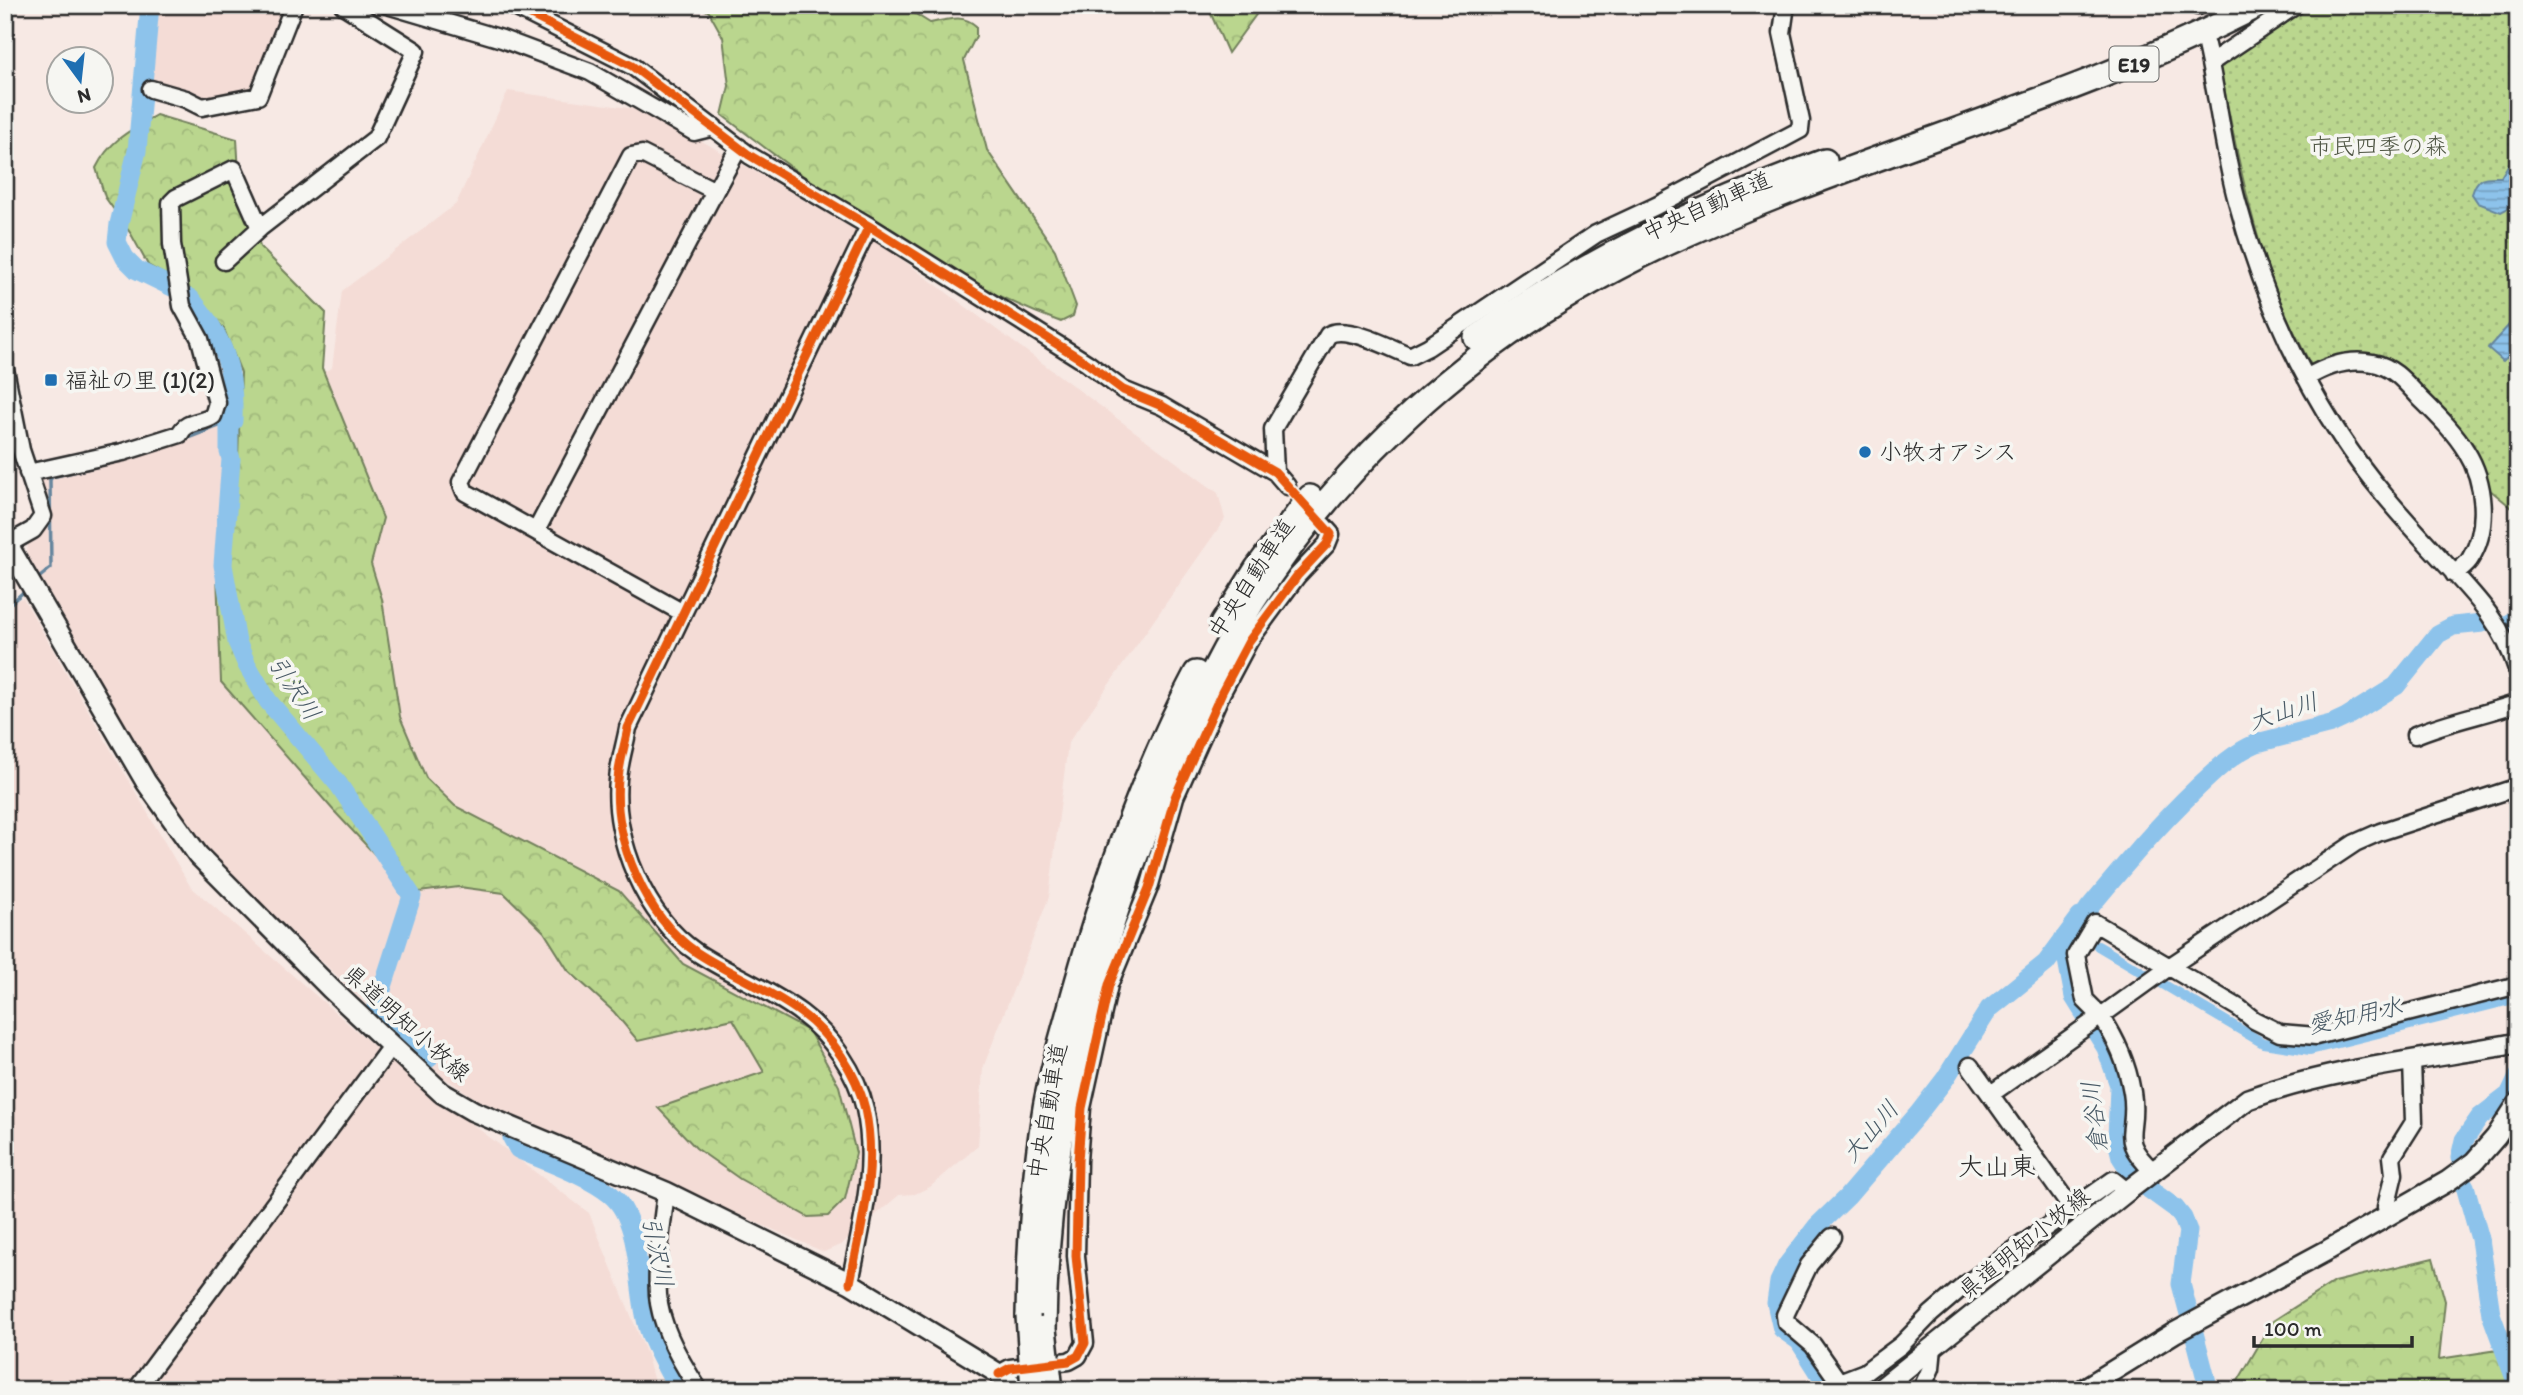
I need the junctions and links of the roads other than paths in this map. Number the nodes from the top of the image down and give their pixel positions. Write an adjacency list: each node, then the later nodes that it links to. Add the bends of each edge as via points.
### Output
1 (294, 5): 11 (street, via 258,96 202,107)
2 (343, 5): 16 (street, via 416,51 376,138)
3 (387, 5): 12 (street, via 502,39 590,72 694,132)
4 (511, 5): 12 (street, via 632,66)
5 (1786, 5): 20 (street, via 1782,33 1800,130 1596,234 1410,356 1351,332 1328,335 1273,429)
6 (2225, 5): 47 (highway, 中央自動車道 / E19, via 2070,73 1750,189 1600,259 1518,307 1469,343 1384,416 1325,478 1256,568 1199,666 1158,752 1105,891 1044,1112 1032,1196)
7 (2259, 5): 47 (highway, 中央自動車道 / E19, via 2075,88 1756,204 1584,285 1460,371 1386,436 1338,487 1270,578 1206,685 1120,898 1075,1055)
8 (2296, 5): 10 (street)
9 (2206, 46): 10 (street)
10 (2210, 63): 19 (street, via 2231,176 2250,246)
11 (151, 89)
12 (714, 127): 13 (street)
13 (739, 147): 14 (street); 15 (street)
14 (715, 191): 24 (street); 24 (street, via 642,154 631,156 461,482 466,492)
15 (869, 226): 20 (street, via 1123,390 1162,406); 27 (street)
16 (260, 228): 17 (street); 21 (street, via 234,169 171,203 182,306 200,339 216,403 213,416 157,442)
17 (224, 261)
18 (5, 369): 21 (street)
19 (2306, 378): 26 (street, via 2382,494); 26 (street, via 2353,361 2393,371 2466,450 2483,505 2470,560)
20 (1275, 472): 22 (street)
21 (28, 474): 25 (street, via 43,516 33,530)
22 (1287, 486)
23 (1327, 530): 49 (street, via 1326,544 1249,641 1222,692 1175,797 1149,888 1109,985 1082,1108 1078,1161 1076,1256 1085,1343 1069,1361 1010,1368)
24 (536, 531): 27 (street)
25 (6, 542): 36 (main road, 県道明知小牧線, via 146,782 198,855)
26 (2454, 574): 28 (street, via 2493,617)
27 (683, 612): 46 (street, via 628,728 617,780 619,826 635,875 658,915 694,951 802,1014 832,1044 851,1073 865,1109 869,1188)
28 (2518, 672)
29 (2518, 703): 30 (street)
30 (2415, 735)
31 (2518, 787): 32 (street, via 2355,843)
32 (2169, 967): 33 (street, via 2280,1033 2316,1036); 34 (street); 34 (street, via 2095,923 2076,955)
33 (2518, 985)
34 (2093, 1021): 39 (street); 41 (street, via 2119,1043 2132,1093 2131,1144)
35 (2518, 1043): 37 (main road, 県道明知小牧線)
36 (392, 1045): 42 (main road, 県道明知小牧線, via 442,1093 473,1111); 50 (street)
37 (2412, 1061): 41 (main road, 県道明知小牧線, via 2248,1098); 44 (street, via 2414,1122 2392,1157)
38 (1970, 1066): 39 (street)
39 (1991, 1094): 43 (street)
40 (2518, 1103): 44 (main road, via 2474,1162)
41 (2139, 1182): 43 (street, via 2113,1180); 48 (main road, 県道明知小牧線)
42 (666, 1192): 46 (main road, 県道明知小牧線); 51 (street, via 658,1298 671,1341)
43 (2072, 1209): 45 (street, via 1966,1284 1901,1345 1864,1372 1839,1382 1813,1345 1786,1322 1785,1315 1809,1265)
44 (2389, 1215): 57 (main road, via 2174,1333)
45 (1832, 1237)
46 (850, 1283): 49 (main road, 県道明知小牧線)
47 (1036, 1322): 53 (highway, 中央自動車道 / E19, bridge); 54 (highway, 中央自動車道 / E19, bridge)
48 (1933, 1347): 55 (main road, 県道明知小牧線); 56 (street, via 1931,1368)
49 (999, 1374): 52 (main road, 県道明知小牧線)
50 (136, 1390)
51 (699, 1390)
52 (1018, 1390)
53 (1033, 1390)
54 (1051, 1390)
55 (1880, 1390)
56 (1921, 1390)
57 (2082, 1390)

